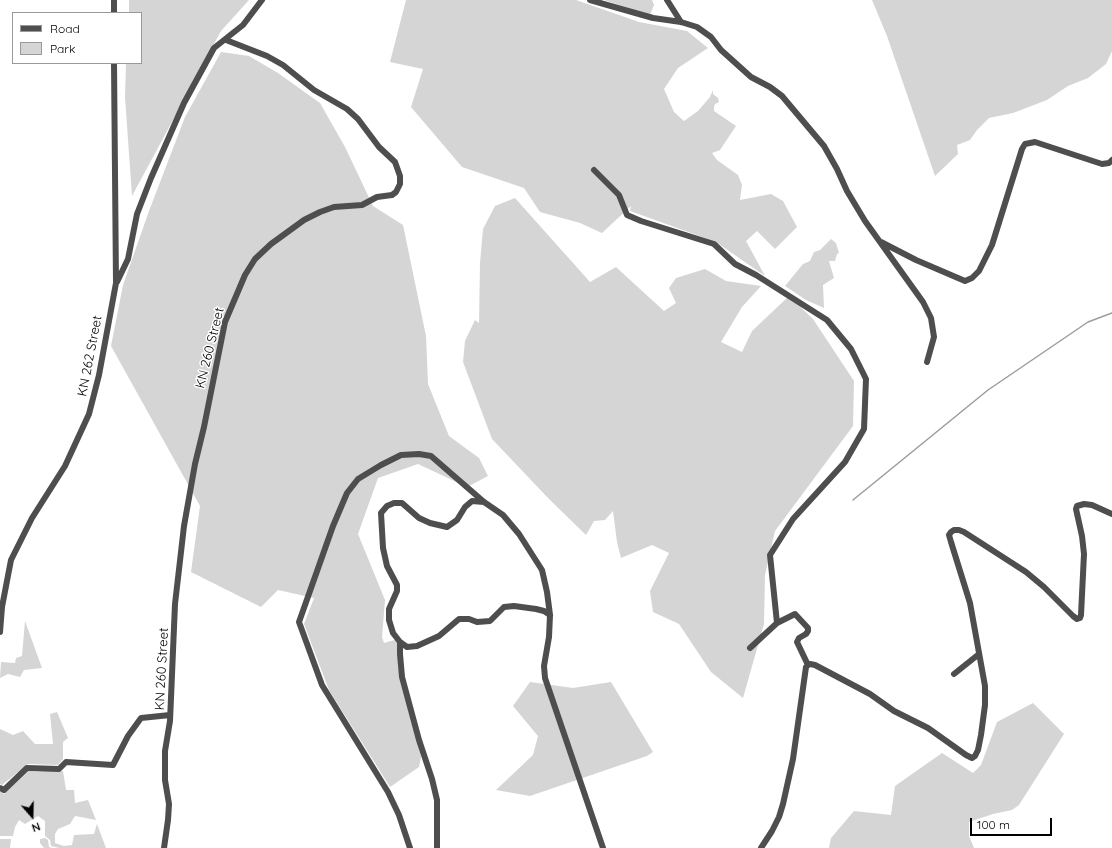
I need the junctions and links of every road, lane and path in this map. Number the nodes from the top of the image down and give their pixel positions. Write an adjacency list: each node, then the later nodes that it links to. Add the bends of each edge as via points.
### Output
1 (114, 0): 5 (street)
2 (262, 0): 7 (street, via 243,25)
3 (590, 0): 6 (street, via 653,18)
4 (667, 0): 6 (street)
5 (114, 12)
6 (682, 22): 11 (street, via 697,27 711,37 721,50 751,77 782,96 824,146 846,191)
7 (226, 40): 12 (street, via 214,48 184,103 137,214 128,259); 24 (street, KN 260 Street, via 283,65 314,90 347,109 395,162 400,184 392,195 377,197 359,206 334,207 304,220 271,244 255,260 238,291 225,322 184,526 175,604)
8 (114, 64): 12 (street, KN 262 Street)
9 (1112, 160): 11 (street, via 1102,164 1035,142 1026,144 1022,149 992,245 979,271 972,278 965,280)
10 (594, 170): 17 (street, via 619,195 627,215 714,244 735,264 827,320 850,349 866,378 864,429 845,462 793,519 770,555)
11 (880, 242): 13 (street, via 923,302 931,318 934,337)
12 (116, 283): 18 (street, KN 262 Street, via 89,414 65,466 32,518 11,560)
13 (927, 362)
14 (484, 502): 16 (street, via 502,515 519,534 542,570); 19 (street, via 472,501 457,520 447,527 418,518 402,503 387,506 381,513 387,566 397,584 397,591 389,608 389,620 393,633); 27 (street, via 430,456 401,455 358,479 346,493 299,622 322,685 388,792)
15 (1112, 514): 21 (street, via 1092,505 1084,504 1077,506 1076,509 1084,554 1081,615 1077,619 1026,572 964,532 951,532 949,535 970,603)
16 (550, 615): 19 (street, via 536,609 504,607 490,621 459,619 439,636 417,646 407,646); 29 (street, via 545,678)
17 (777, 623): 20 (street); 22 (street, via 795,614 808,628 806,634 797,642)
18 (0, 632)
19 (400, 642): 28 (street, via 402,677 438,800)
20 (750, 648)
21 (979, 654): 22 (street, via 985,686 985,705 978,750 972,758 928,728 894,712 870,694 815,665); 23 (street)
22 (808, 665): 30 (street, via 783,804)
23 (954, 674)
24 (170, 715): 25 (street, via 141,718 113,765 66,762 59,769 27,768 4,790); 26 (street, KN 260 Street, via 165,751 165,780 169,804)
25 (0, 788)
26 (164, 848)
27 (410, 848)
28 (437, 848)
29 (603, 848)
30 (761, 848)

